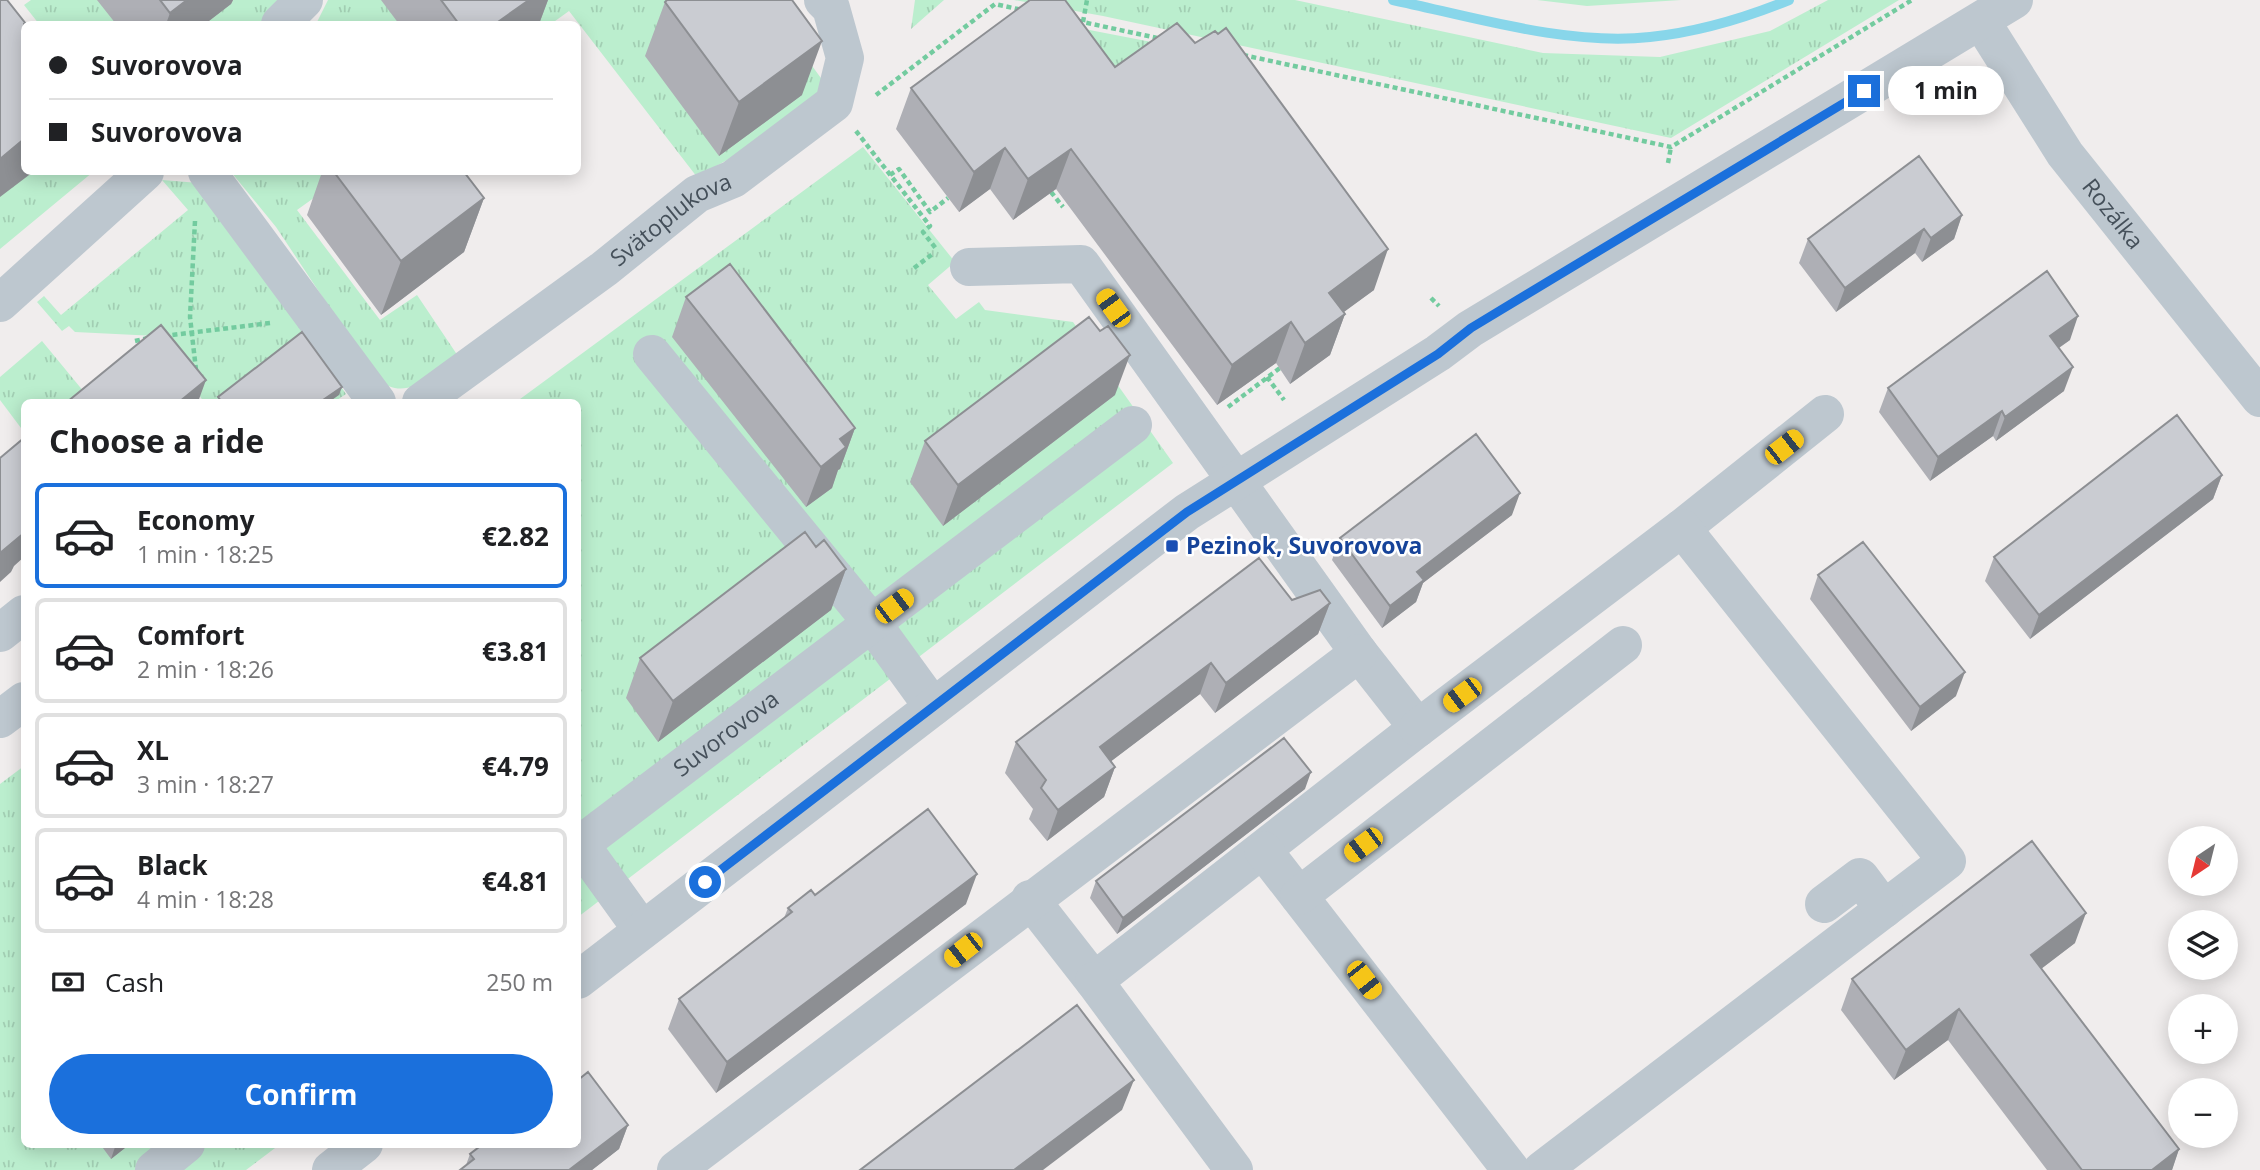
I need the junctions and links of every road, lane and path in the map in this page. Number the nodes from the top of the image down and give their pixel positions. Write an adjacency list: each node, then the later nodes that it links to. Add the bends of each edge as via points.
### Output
1 (304, 0): 8 (street)
2 (823, 0): 13 (street, via 831,8 845,58)
3 (1087, 0): 10 (path)
4 (1912, 0): 12 (path, via 1671,147)
5 (2014, 0): 9 (street)
6 (1033, 12): 13 (path, via 995,4 856,111)
7 (1070, 19): 10 (path)
8 (283, 21)
9 (1981, 21): 31 (street, Rozálka, via 2072,163); 38 (street, via 1471,328 1438,354)
10 (1083, 22): 11 (path)
11 (1173, 41)
12 (1237, 54)
13 (834, 103): 16 (path); 33 (street, Svätoplukova, via 733,179 697,194 604,269)
14 (142, 175): 23 (street)
15 (208, 175): 32 (street)
16 (890, 175): 18 (path, via 899,169 930,212); 21 (path, via 930,226 923,232)
17 (1051, 192): 19 (path)
18 (948, 198)
19 (1063, 207)
20 (195, 213): 25 (path)
21 (950, 258): 22 (path); 38 (street, via 1081,264)
22 (914, 268)
23 (0, 303)
24 (273, 322): 25 (path)
25 (191, 332): 26 (path); 29 (path)
26 (135, 341)
27 (652, 354): 41 (street)
28 (1280, 368): 30 (path)
29 (196, 374)
30 (1267, 377): 34 (path); 35 (path)
31 (2260, 398)
32 (375, 399)
33 (425, 399)
34 (1284, 400)
35 (1226, 408)
36 (1825, 415): 39 (street)
37 (1133, 425): 41 (street, Suvorovova)
38 (1236, 483): 44 (street); 46 (street, via 1187,512)
39 (1682, 528): 48 (street); 55 (street, via 1947,861)
40 (21, 616): 42 (street)
41 (872, 623): 46 (street); 49 (street, Suvorovova)
42 (0, 633)
43 (1623, 645): 52 (street)
44 (1359, 653): 48 (street); 53 (street)
45 (21, 703): 47 (street)
46 (933, 707): 56 (street)
47 (0, 719)
48 (1418, 728): 51 (street)
49 (581, 842)
50 (581, 848): 56 (street, Suvorovova)
51 (1263, 850): 52 (street); 58 (street)
52 (1298, 895): 65 (street)
53 (1030, 900): 58 (street); 63 (street)
54 (1824, 904): 55 (street, via 1860,877)
55 (1884, 908): 66 (street)
56 (642, 930): 57 (street)
57 (581, 978)
58 (1094, 981): 64 (street)
59 (181, 1148): 61 (street)
60 (360, 1148): 62 (street)
61 (154, 1170)
62 (331, 1170)
63 (676, 1170)
64 (1234, 1170)
65 (1511, 1170)
66 (1542, 1170)

